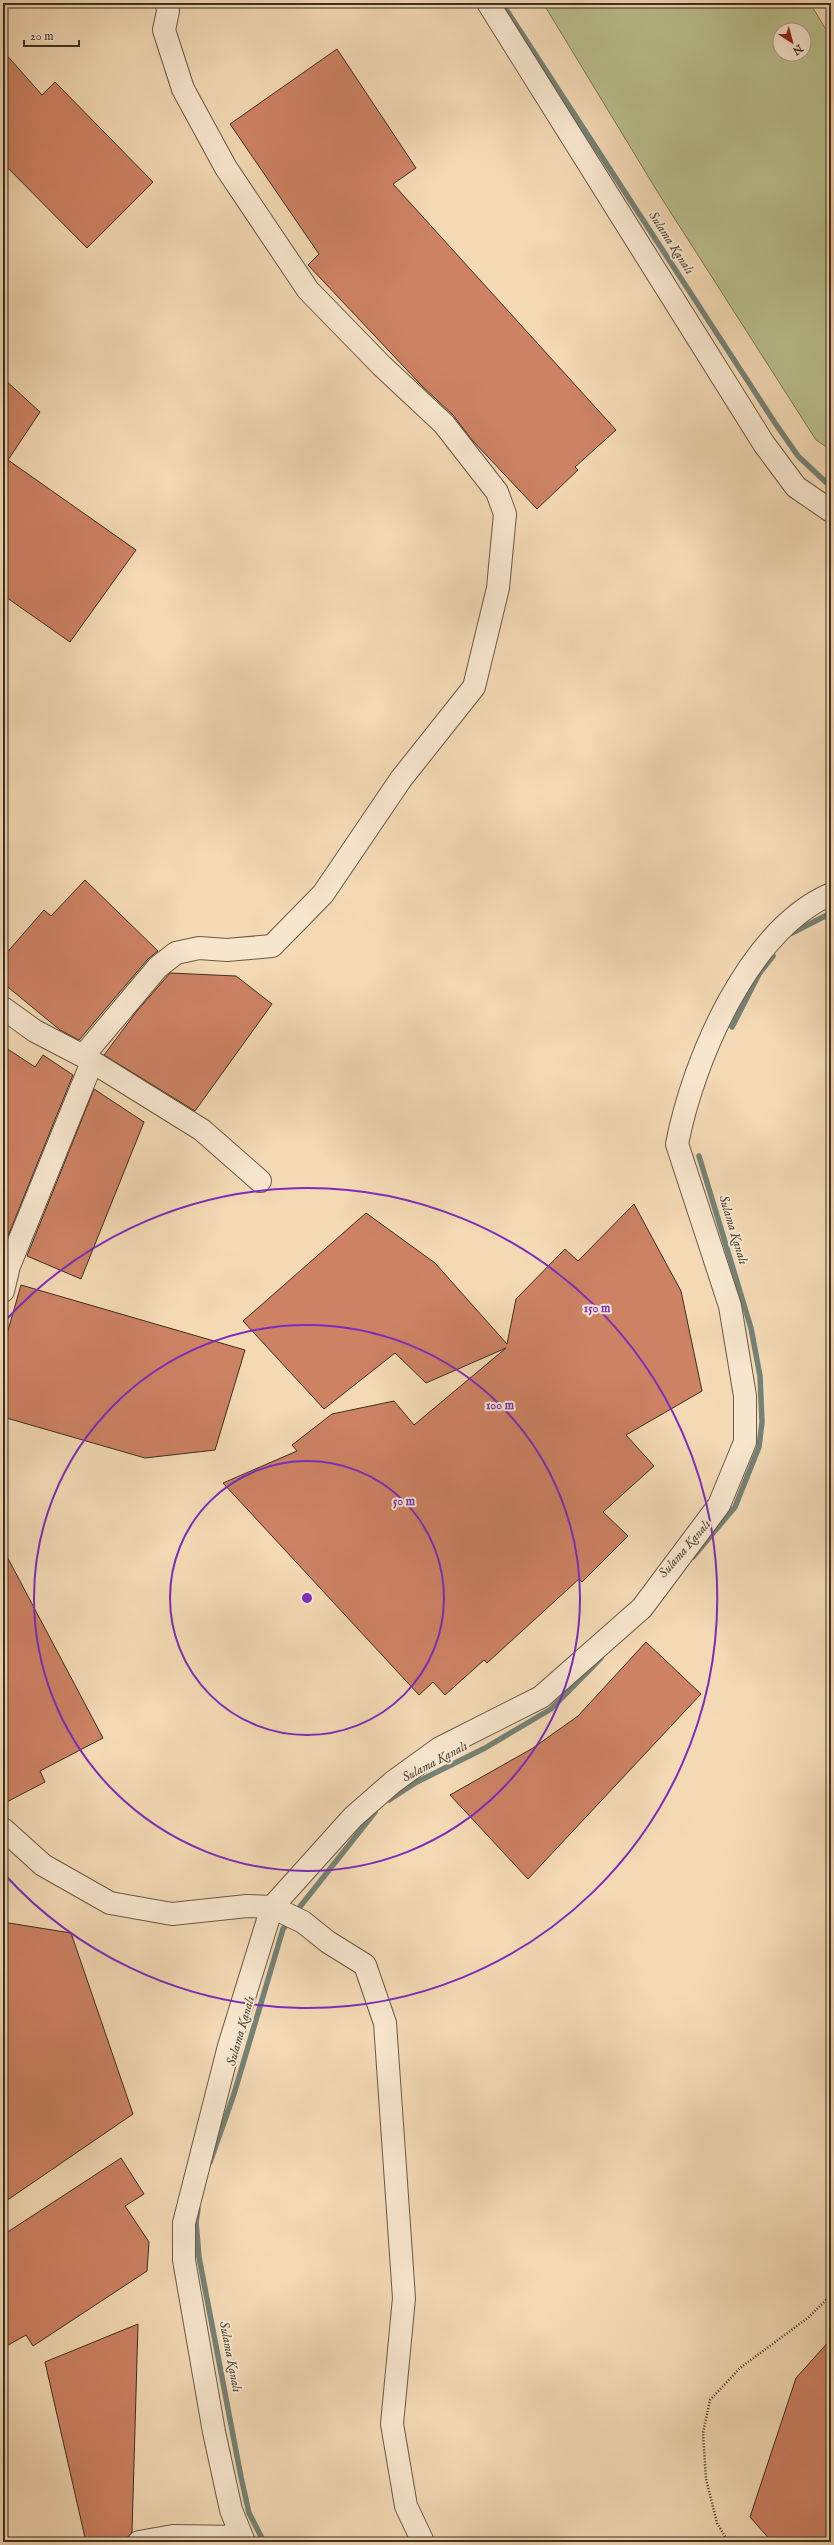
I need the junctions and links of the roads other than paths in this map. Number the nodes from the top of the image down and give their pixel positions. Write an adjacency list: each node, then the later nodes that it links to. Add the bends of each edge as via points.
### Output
1 (167, 3): 6 (street, via 164,30 183,89 226,168 308,290 382,366 444,424 497,492 506,514 498,588 474,687 401,779 323,894 272,946 227,950 199,948 176,953 158,967)
2 (488, 3): 3 (street, via 764,444 796,487)
3 (831, 511)
4 (831, 894): 10 (street, via 792,919 757,956 724,1010 698,1070 682,1119 677,1144 730,1306 746,1396 745,1442 719,1505 642,1608 540,1697 440,1748 394,1782 353,1817)
5 (3, 1008): 6 (street, via 36,1031)
6 (88, 1059): 7 (street, via 202,1130); 8 (street, via 9,1266)
7 (260, 1181)
8 (3, 1291)
9 (3, 1829): 10 (street, via 43,1865 110,1903 172,1914 247,1906)
10 (272, 1907): 11 (street, via 229,2046 184,2222 184,2260 214,2432 231,2510); 13 (street, via 303,1922 328,1942 365,1965 385,2023 404,2298 392,2424 406,2506)
11 (243, 2540): 12 (street, via 173,2536)
12 (139, 2542)
13 (423, 2542)

